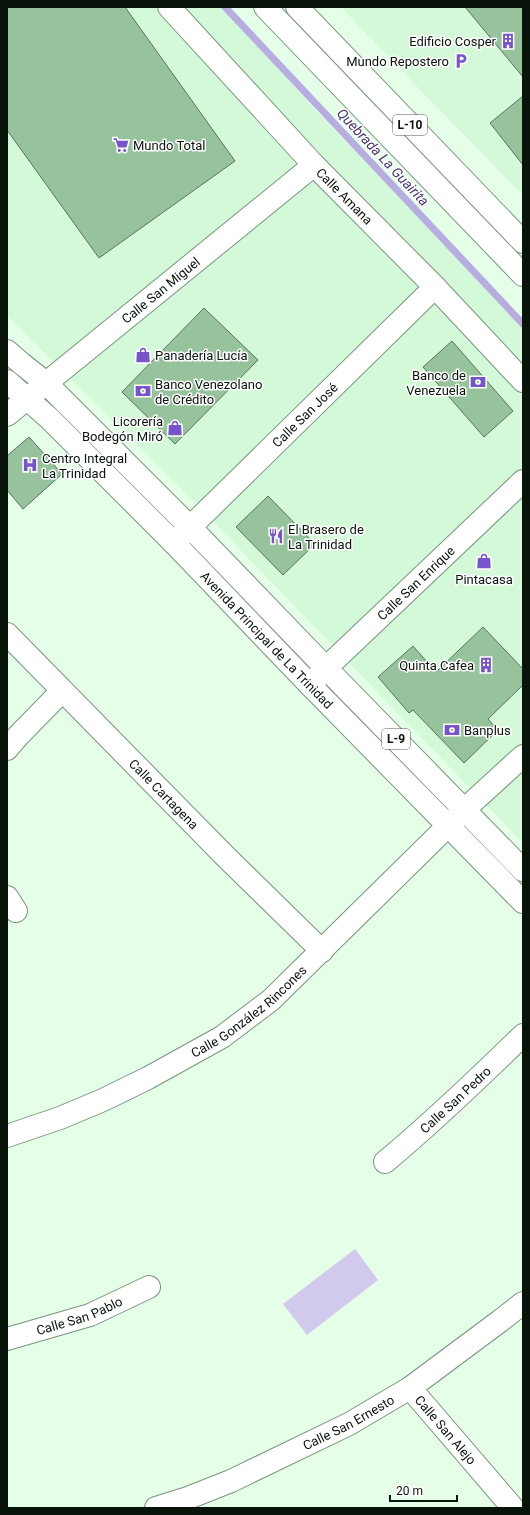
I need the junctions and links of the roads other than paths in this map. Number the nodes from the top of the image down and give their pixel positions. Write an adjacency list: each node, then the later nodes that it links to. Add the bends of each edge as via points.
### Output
1 (169, 7): 4 (street, Calle Amana)
2 (265, 7): 6 (street, L-10)
3 (297, 7): 5 (street, L-10)
4 (314, 165): 7 (street, Calle Amana); 11 (street, Calle San Miguel)
5 (523, 242)
6 (523, 275)
7 (435, 287): 10 (street, Calle Amana); 15 (street, Calle San José)
8 (7, 351): 11 (street, Avenida Principal de La Trinidad / L-9)
9 (7, 380): 12 (street, Avenida Principal de La Trinidad / L-9)
10 (523, 381)
11 (46, 383): 12 (street, Calle San Miguel); 15 (street, Avenida Principal de La Trinidad / L-9)
12 (29, 399): 13 (street, Calle San Miguel); 16 (street, Avenida Principal de La Trinidad / L-9)
13 (7, 415)
14 (523, 481): 18 (street, Calle San Enrique)
15 (191, 528): 16 (street, Calle San José); 18 (street, Avenida Principal de La Trinidad / L-9)
16 (174, 543): 19 (street, Avenida Principal de La Trinidad / L-9)
17 (7, 634): 20 (street, Calle Cartagena)
18 (326, 668): 19 (street, Calle San Enrique); 23 (street, Avenida Principal de La Trinidad / L-9)
19 (310, 686): 24 (street, Avenida Principal de La Trinidad / L-9)
20 (62, 691): 21 (street); 27 (street, Calle Cartagena)
21 (7, 749)
22 (523, 756): 23 (street, Calle González Rincones)
23 (465, 809): 24 (street, Calle González Rincones); 25 (street, Avenida Principal de La Trinidad / L-9)
24 (449, 826): 26 (street, Avenida Principal de La Trinidad / L-9); 27 (street, Calle González Rincones)
25 (523, 870)
26 (523, 902)
27 (322, 951): 29 (street, Calle González Rincones, via 271,1000 222,1037 104,1100)
28 (523, 1035): 30 (street, Calle San Pedro, via 431,1124)
29 (7, 1136)
30 (385, 1162)
31 (149, 1287): 33 (street, Calle San Pablo, via 90,1315)
32 (523, 1303): 34 (street, Calle San Ernesto)
33 (7, 1339)
34 (410, 1388): 35 (street, Calle San Ernesto, via 349,1424 282,1457 188,1498); 36 (street, Calle San Alejo)
35 (156, 1508)
36 (513, 1508)

